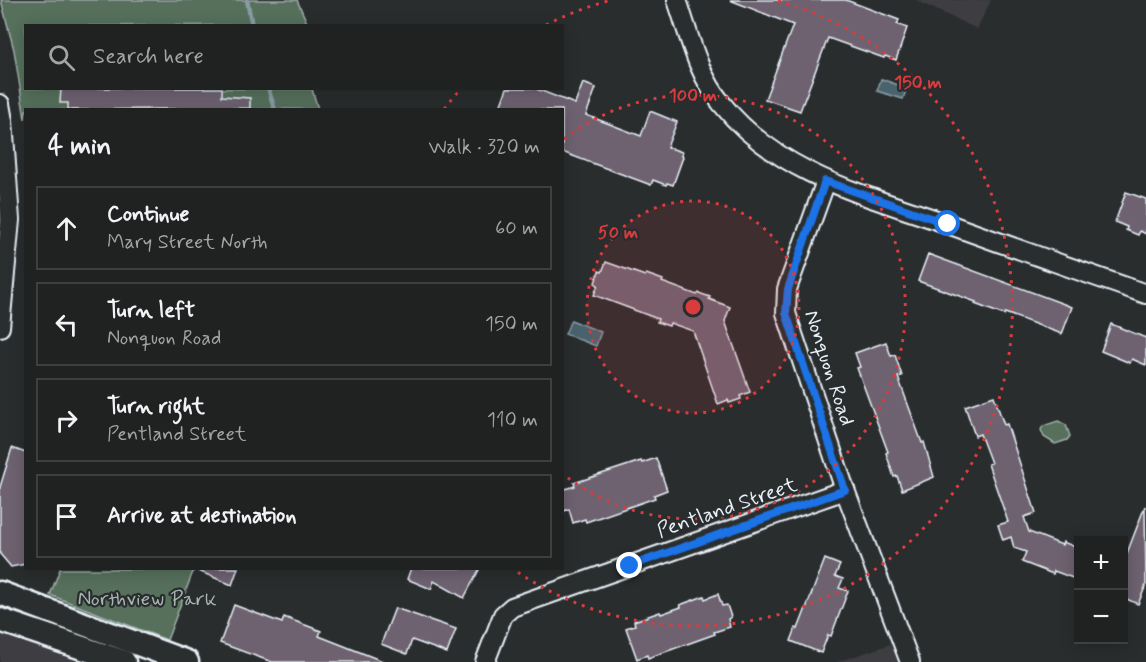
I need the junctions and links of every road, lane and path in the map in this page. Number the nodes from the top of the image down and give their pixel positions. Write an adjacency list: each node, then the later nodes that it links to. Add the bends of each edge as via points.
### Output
1 (677, 0): 4 (street, via 700,68 721,104 773,152)
2 (0, 104): 3 (street)
3 (3, 165): 6 (street, via 10,220)
4 (825, 181): 5 (street); 7 (street, Nonquon Road, via 785,302)
5 (1146, 294)
6 (0, 327)
7 (845, 490): 12 (street, Pentland Street, via 512,607 503,615); 13 (street, Nonquon Road)
8 (0, 594): 11 (main road)
9 (0, 620): 10 (main road)
10 (124, 662)
11 (187, 662)
12 (485, 662)
13 (910, 662)

